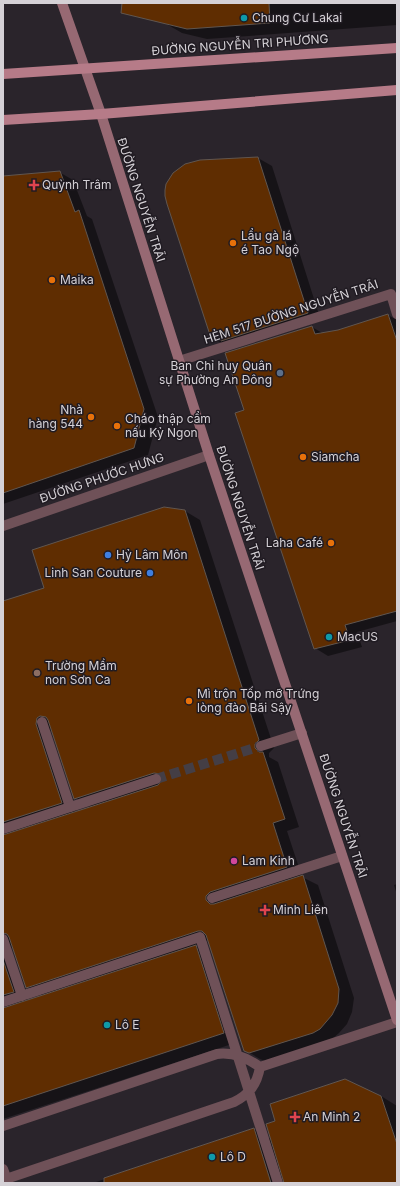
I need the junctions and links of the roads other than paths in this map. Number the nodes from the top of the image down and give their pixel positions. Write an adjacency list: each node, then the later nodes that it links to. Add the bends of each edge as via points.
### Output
1 (62, 3): 3 (main road, ĐƯỜNG NGUYỄN TRÃI)
2 (397, 48): 3 (main road, ĐƯỜNG NGUYỄN TRI PHƯƠNG)
3 (84, 68): 4 (main road, ĐƯỜNG NGUYỄN TRI PHƯƠNG); 6 (main road, ĐƯỜNG NGUYỄN TRÃI)
4 (3, 74)
5 (397, 90): 6 (main road)
6 (101, 114): 7 (main road); 9 (main road, ĐƯỜNG NGUYỄN TRÃI)
7 (3, 120)
8 (397, 314): 9 (street, HẺM 517 ĐƯỜNG NGUYỄN TRÃI, via 391,294)
9 (179, 361): 10 (main road, ĐƯỜNG NGUYỄN TRÃI)
10 (209, 455): 11 (street, ĐƯỜNG PHƯỚC HƯNG); 13 (main road, ĐƯỜNG NGUYỄN TRÃI)
11 (3, 526)
12 (42, 722): 16 (street)
13 (302, 733): 14 (street); 18 (main road, ĐƯỜNG NGUYỄN TRÃI)
14 (261, 746)
15 (156, 779): 16 (street)
16 (70, 807): 17 (street)
17 (3, 829)
18 (342, 856): 19 (street); 23 (main road, ĐƯỜNG NGUYỄN TRÃI)
19 (212, 898)
20 (3, 938): 21 (street)
21 (22, 996): 22 (street); 24 (street, via 200,937)
22 (3, 1002)
23 (397, 1021): 25 (street)
24 (238, 1055): 25 (street); 26 (street); 27 (street, via 216,1054)
25 (260, 1067): 26 (street, via 257,1082)
26 (250, 1092): 29 (street, via 234,1102); 30 (street)
27 (3, 1126)
28 (3, 1169): 29 (street)
29 (6, 1181)
30 (278, 1183)

